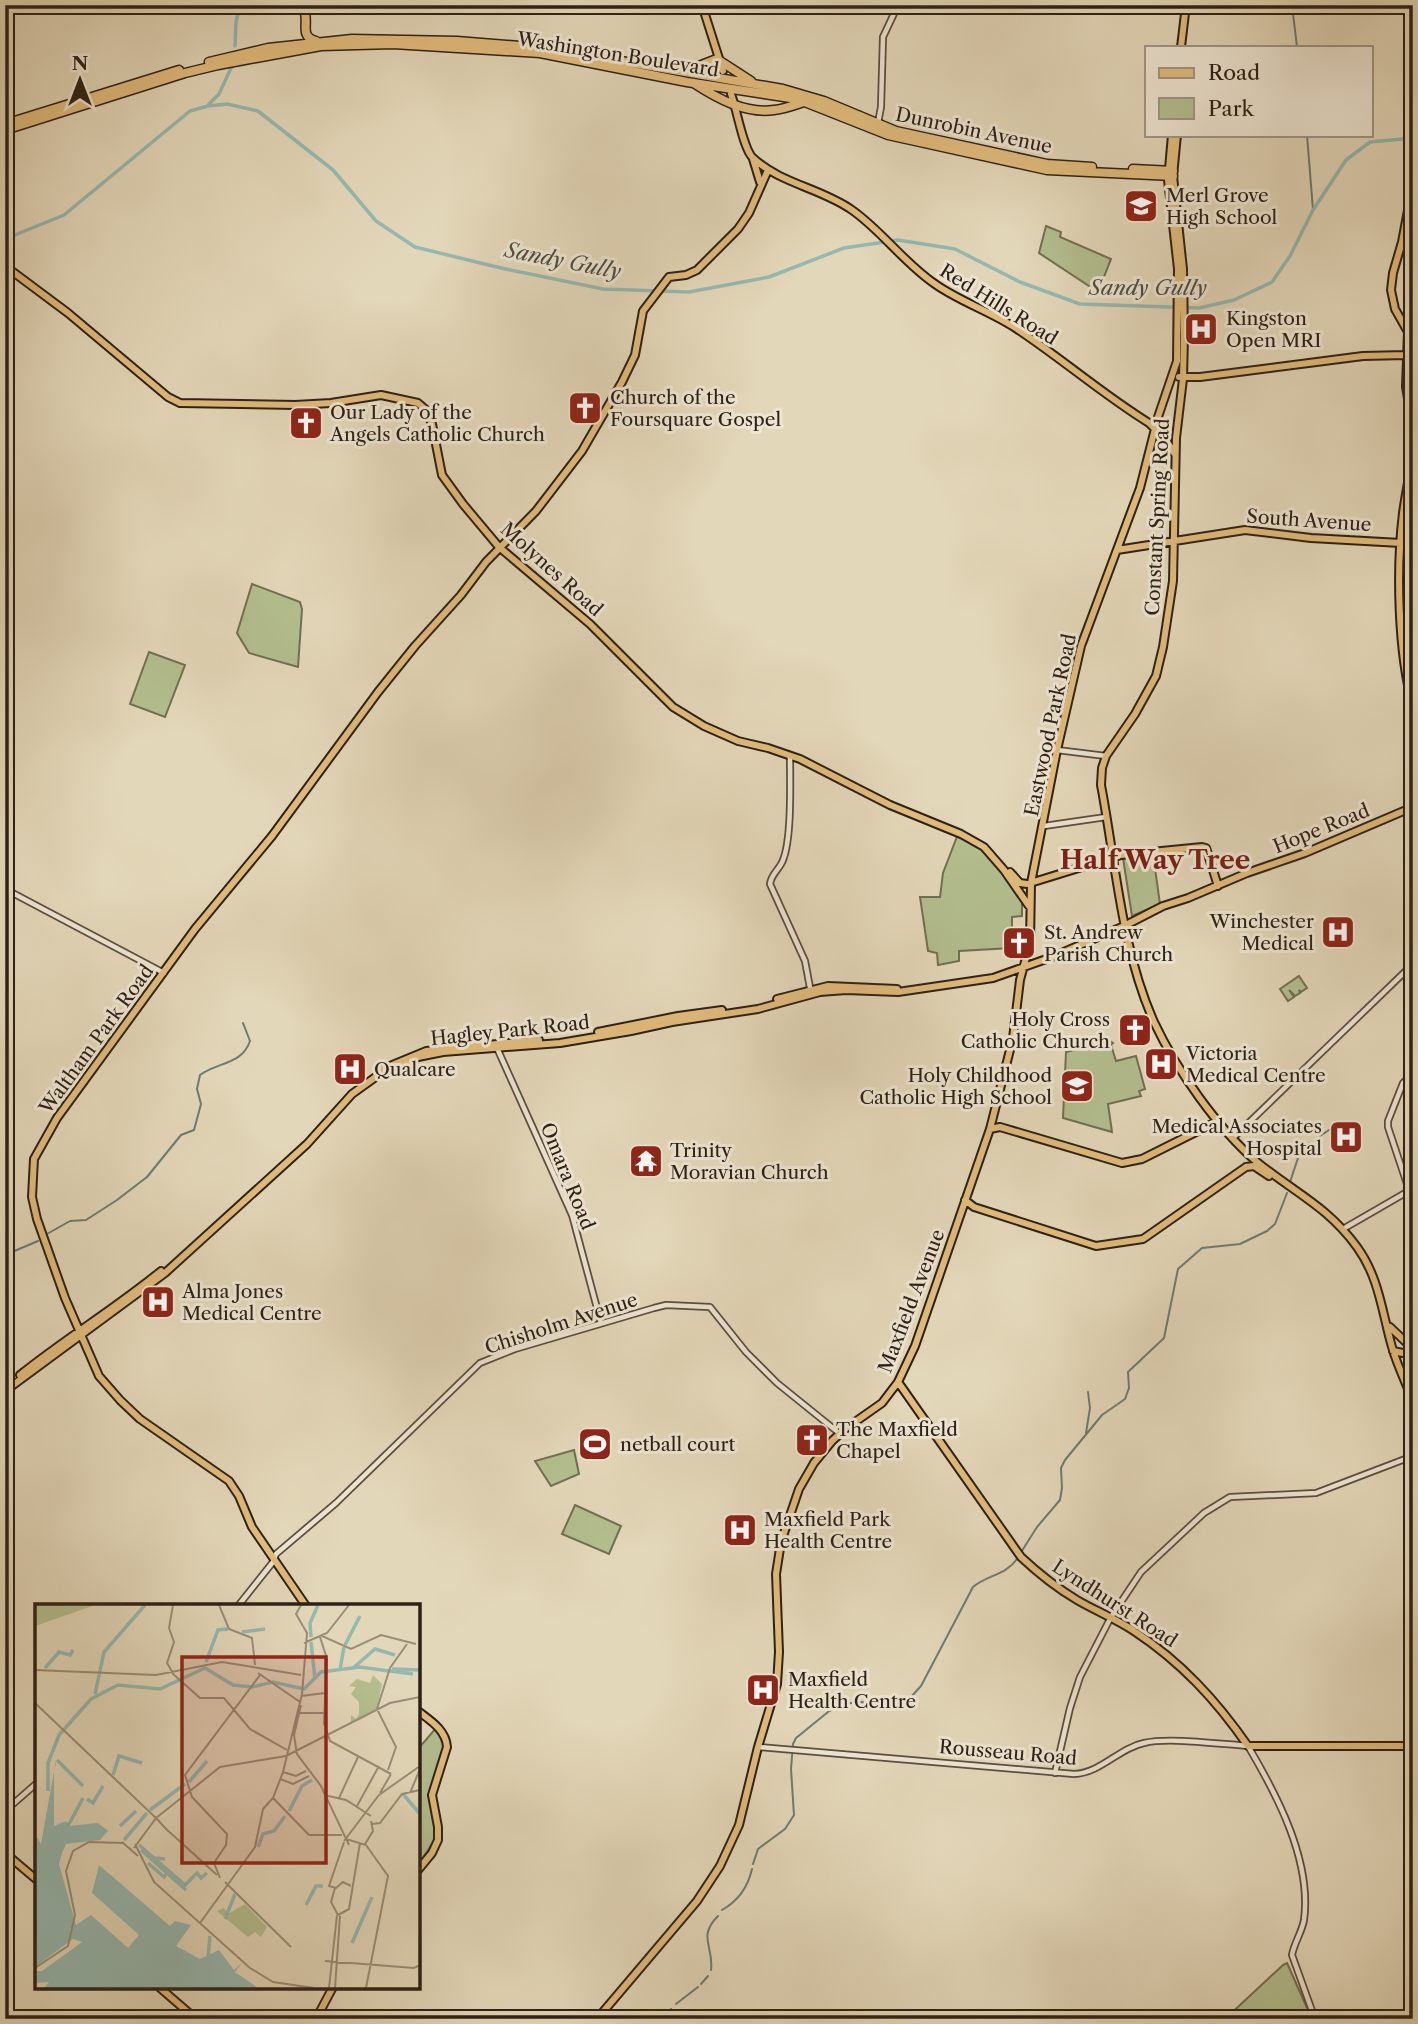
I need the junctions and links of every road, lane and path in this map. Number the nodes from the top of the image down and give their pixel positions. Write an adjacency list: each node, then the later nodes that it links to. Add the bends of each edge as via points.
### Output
1 (702, 5): 7 (main road)
2 (898, 5): 16 (street, via 883,37)
3 (1188, 5): 6 (main road)
4 (305, 13): 5 (highway, via 305,34)
5 (316, 41): 9 (highway, Washington Boulevard, via 402,38 546,48); 15 (highway, Washington Boulevard, via 173,71)
6 (1183, 46)
7 (717, 59): 8 (main road); 9 (highway); 11 (highway)
8 (723, 71)
9 (683, 72): 12 (highway, Washington Boulevard)
10 (693, 82): 12 (highway, Washington Boulevard); 14 (highway); 17 (highway, Washington Boulevard, via 540,53 393,44 321,46 185,73)
11 (764, 86): 12 (highway, Dunrobin Avenue); 16 (highway, Dunrobin Avenue, via 804,94)
12 (732, 88): 13 (highway, Dunrobin Avenue); 14 (main road)
13 (807, 101): 14 (highway, via 765,111); 16 (highway, Dunrobin Avenue)
14 (736, 105): 19 (main road, via 746,148)
15 (5, 124)
16 (877, 128): 21 (highway, Dunrobin Avenue, via 1047,164)
17 (5, 130)
18 (1174, 136): 21 (main road, Constant Spring Road)
19 (759, 167): 20 (main road, Red Hills Road); 22 (main road)
20 (766, 172): 22 (main road); 33 (main road, Red Hills Road, via 849,208 934,284 1017,329)
21 (1171, 173): 25 (main road, Constant Spring Road)
22 (761, 184): 42 (main road, Waltham Park Road, via 738,229 697,270 670,277 655,295 641,316 635,355 625,378 589,440 536,511)
23 (1413, 184): 26 (main road, via 1391,290 1395,309 1407,328)
24 (5, 266): 42 (main road, Molynes Road, via 180,403 295,405 378,395 418,402 432,424 442,475)
25 (1180, 314): 27 (main road, Constant Spring Road); 30 (main road, Constant Spring Road)
26 (1407, 340): 28 (main road); 29 (main road, via 1396,351)
27 (1184, 342): 31 (main road, Constant Spring Road); 32 (main road, via 1186,373)
28 (1406, 355): 29 (main road); 35 (main road)
29 (1363, 356): 32 (main road)
30 (1173, 376): 31 (main road); 34 (main road, Eastwood Park Road)
31 (1183, 377): 32 (main road); 39 (main road, Constant Spring Road)
32 (1200, 377)
33 (1139, 416): 34 (main road, via 1152,421); 36 (main road, Red Hills Road); 38 (main road, via 1151,433)
34 (1157, 417): 36 (main road, Eastwood Park Road)
35 (1413, 428)
36 (1154, 429): 38 (main road, Eastwood Park Road); 39 (main road, Red Hills Road)
37 (1413, 444): 41 (main road)
38 (1150, 451): 43 (main road, Eastwood Park Road)
39 (1175, 455): 40 (main road, Constant Spring Road)
40 (1175, 541): 41 (main road, South Avenue, via 1245,530); 43 (main road, South Avenue); 47 (main road, Constant Spring Road, via 1160,666 1135,715)
41 (1401, 543): 44 (main road, via 1402,648)
42 (499, 547): 46 (main road, Molynes Road, via 590,624 673,707 738,741); 62 (main road, Waltham Park Road, via 405,657)
43 (1117, 550): 45 (main road, Eastwood Park Road, via 1081,646)
44 (1413, 707)
45 (1057, 750): 47 (street); 50 (main road, Eastwood Park Road)
46 (790, 755): 51 (main road, Molynes Road); 63 (street, via 783,861 770,884 805,961)
47 (1106, 756): 49 (main road, Constant Spring Road, via 1101,785)
48 (1413, 807): 54 (main road, Hope Road)
49 (1107, 817): 50 (street); 52 (main road, Constant Spring Road)
50 (1044, 826): 53 (main road, Eastwood Park Road)
51 (984, 847): 53 (main road, via 1020,883); 56 (main road, Molynes Road)
52 (1115, 857): 53 (main road); 54 (main road, via 1206,848); 57 (main road, Constant Spring Road)
53 (1031, 883): 56 (main road, Eastwood Park Road)
54 (1218, 886): 57 (main road, Hope Road)
55 (5, 889): 62 (street)
56 (1030, 908): 58 (main road, Eastwood Park Road)
57 (1124, 926): 59 (main road, Hagley Park Road); 66 (main road, Constant Spring Road, via 1154,1021)
58 (1029, 949): 59 (main road, via 1035,958); 61 (main road, Eastwood Park Road)
59 (1052, 957): 61 (main road, Hagley Park Road)
60 (1413, 964): 68 (street)
61 (1025, 967): 63 (main road, Hagley Park Road, via 993,978 923,990); 67 (main road, Maxfield Avenue, via 1012,1045)
62 (164, 973): 75 (main road, Waltham Park Road, via 57,1118 34,1159 33,1207)
63 (811, 992): 64 (main road, Hagley Park Road, via 758,1009 631,1031 561,1043)
64 (497, 1046): 73 (street, Omara Road, via 572,1215); 75 (main road, Hagley Park Road, via 426,1055 377,1076 352,1094 307,1144 178,1262)
65 (1413, 1073): 72 (street, via 1403,1083 1388,1121 1407,1192)
66 (1218, 1121): 67 (main road, via 1142,1159 1122,1163 1000,1127); 68 (main road, Constant Spring Road)
67 (990, 1129): 71 (main road, Maxfield Avenue)
68 (1233, 1139): 69 (main road, Constant Spring Road)
69 (1243, 1149): 70 (main road); 72 (main road, Constant Spring Road)
70 (1246, 1167): 71 (main road, via 1143,1239 1096,1246 974,1207); 72 (main road, via 1257,1167)
71 (965, 1200): 79 (main road, Maxfield Avenue, via 915,1346)
72 (1343, 1229): 74 (main road, via 1368,1264)
73 (601, 1323): 82 (street, Chisholm Avenue, via 666,1305 710,1307 769,1375); 84 (street, Chisholm Avenue, via 480,1363)
74 (1386, 1323): 76 (main road); 77 (main road)
75 (81, 1333): 80 (main road, Hagley Park Road); 84 (main road, Waltham Park Road, via 95,1370 120,1400 229,1481)
76 (1393, 1351): 77 (main road); 78 (main road)
77 (1412, 1352): 78 (main road)
78 (1398, 1363): 81 (main road)
79 (898, 1382): 82 (main road, Maxfield Avenue, via 882,1404); 87 (main road, Lyndhurst Road, via 1019,1555 1043,1577)
80 (5, 1389)
81 (1413, 1401)
82 (839, 1433): 91 (main road, Maxfield Avenue, via 803,1482 781,1542 776,1574 777,1684)
83 (1413, 1456): 87 (street, via 1316,1493 1230,1497 1204,1513 1141,1572)
84 (274, 1558): 85 (street, Chisholm Avenue); 86 (main road, Waltham Park Road)
85 (240, 1604)
86 (305, 1604)
87 (1111, 1617): 89 (main road, Lyndhurst Road, via 1180,1665); 92 (street, via 1080,1677)
88 (420, 1713): 96 (main road, via 441,1731 447,1747 432,1795 437,1843)
89 (1248, 1746): 90 (main road); 92 (street, Rousseau Road, via 1141,1743 1090,1771); 103 (street, Lyndhurst Road, via 1294,1838 1305,1915 1292,1955)
90 (1413, 1746)
91 (758, 1747): 92 (street, Rousseau Road); 102 (main road, Maxfield Avenue, via 739,1825 713,1878)
92 (1055, 1773)
93 (35, 1785): 94 (street)
94 (5, 1811)
95 (5, 1853): 97 (main road)
96 (420, 1868)
97 (35, 1878)
98 (161, 1989): 100 (main road)
99 (332, 1989): 101 (main road)
100 (197, 2019)
101 (316, 2019)
102 (597, 2019)
103 (1315, 2019)

